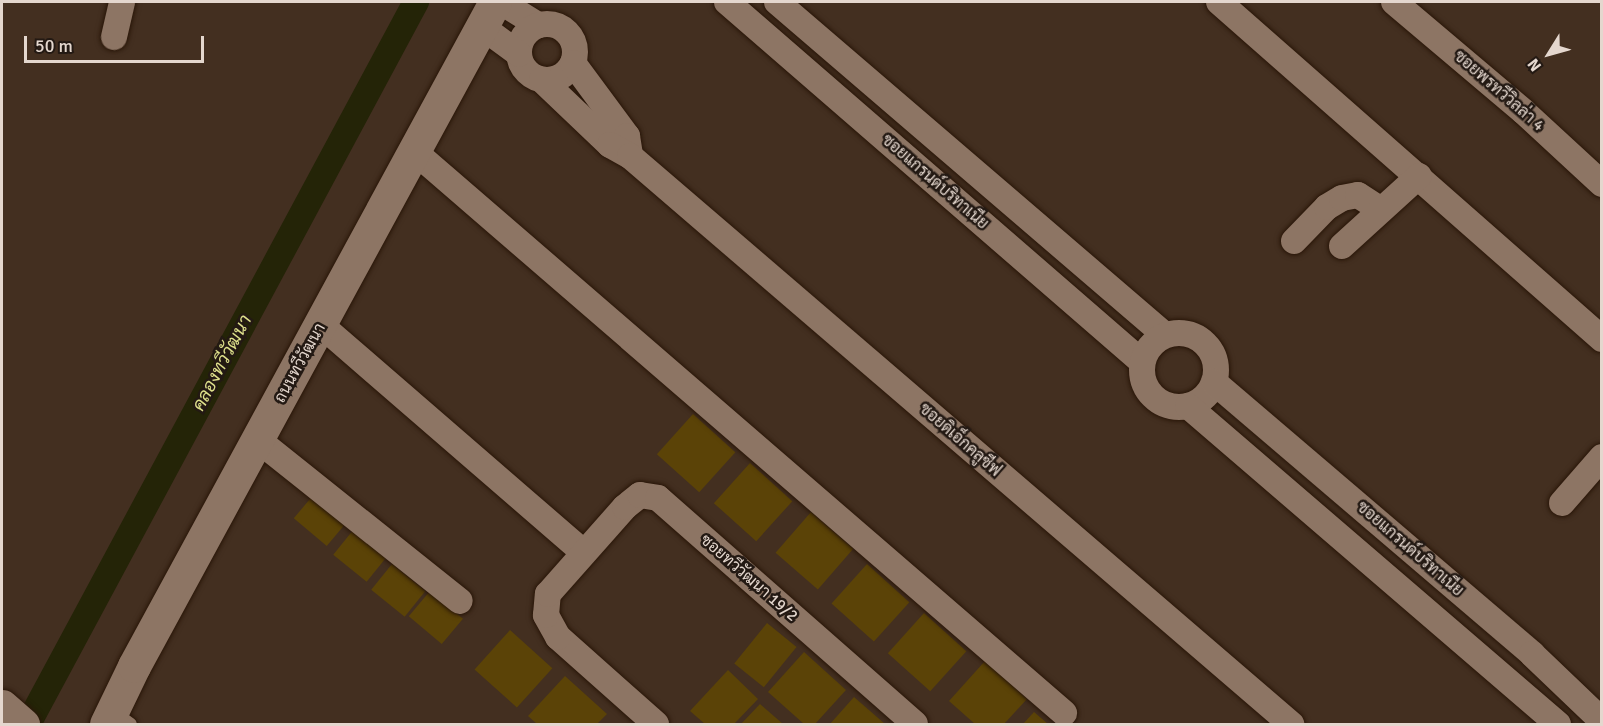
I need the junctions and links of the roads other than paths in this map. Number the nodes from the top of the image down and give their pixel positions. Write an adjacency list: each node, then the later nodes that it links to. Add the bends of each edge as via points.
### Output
1 (122, 2): 8 (street)
2 (727, 2): 22 (street, ซอยแกรนด์บริทาเนีย)
3 (777, 2): 20 (street, ซอยแกรนด์บริทาเนีย)
4 (1219, 2): 14 (street)
5 (1394, 2): 15 (street, ซอยพรทวีวิลล่า 4)
6 (492, 10): 7 (street); 9 (street, ซอยดิเอ็กคลูซีฟ); 12 (main road, ถนนทวีวัฒนา)
7 (538, 25): 9 (street, via 524,36); 10 (street, via 565,30 575,45)
8 (114, 37)
9 (519, 54): 11 (street, ซอยดิเอ็กคลูซีฟ, via 526,71)
10 (573, 63): 11 (street, via 561,77); 13 (street, via 627,136)
11 (542, 80): 13 (street, ซอยดิเอ็กคลูซีฟ, via 610,145)
12 (416, 152): 19 (main road, ถนนทวีวัฒนา); 31 (street)
13 (630, 156): 37 (street, ซอยดิเอ็กคลูซีฟ)
14 (1419, 176): 16 (street); 21 (street)
15 (1602, 184)
16 (1381, 210): 17 (street, via 1358,195 1342,198 1327,207); 18 (street)
17 (1294, 241)
18 (1342, 246)
19 (321, 325): 25 (main road, ถนนทวีวัฒนา); 28 (street)
20 (1166, 335): 22 (street, via 1155,341); 23 (street, via 1189,334 1209,347 1214,358)
21 (1602, 339)
22 (1142, 362): 24 (street, via 1142,374 1153,396 1163,404)
23 (1214, 382): 24 (street, via 1204,397); 33 (street, ซอยแกรนด์บริทาเนีย, via 1532,654)
24 (1188, 406): 38 (street)
25 (258, 440): 29 (street); 32 (main road, ถนนทวีวัฒนา, via 134,666)
26 (1602, 457): 27 (street)
27 (1562, 503)
28 (583, 552): 35 (street, ซอยทวีวัฒนา 19/2, via 548,594 546,615 558,638); 36 (street, ซอยทวีวัฒนา 19/2, via 640,495 658,498)
29 (460, 601)
30 (2, 706): 34 (main road)
31 (1064, 713)
32 (117, 720)
33 (1602, 721)
34 (23, 724)
35 (656, 724)
36 (915, 724)
37 (1291, 724)
38 (1558, 724)

